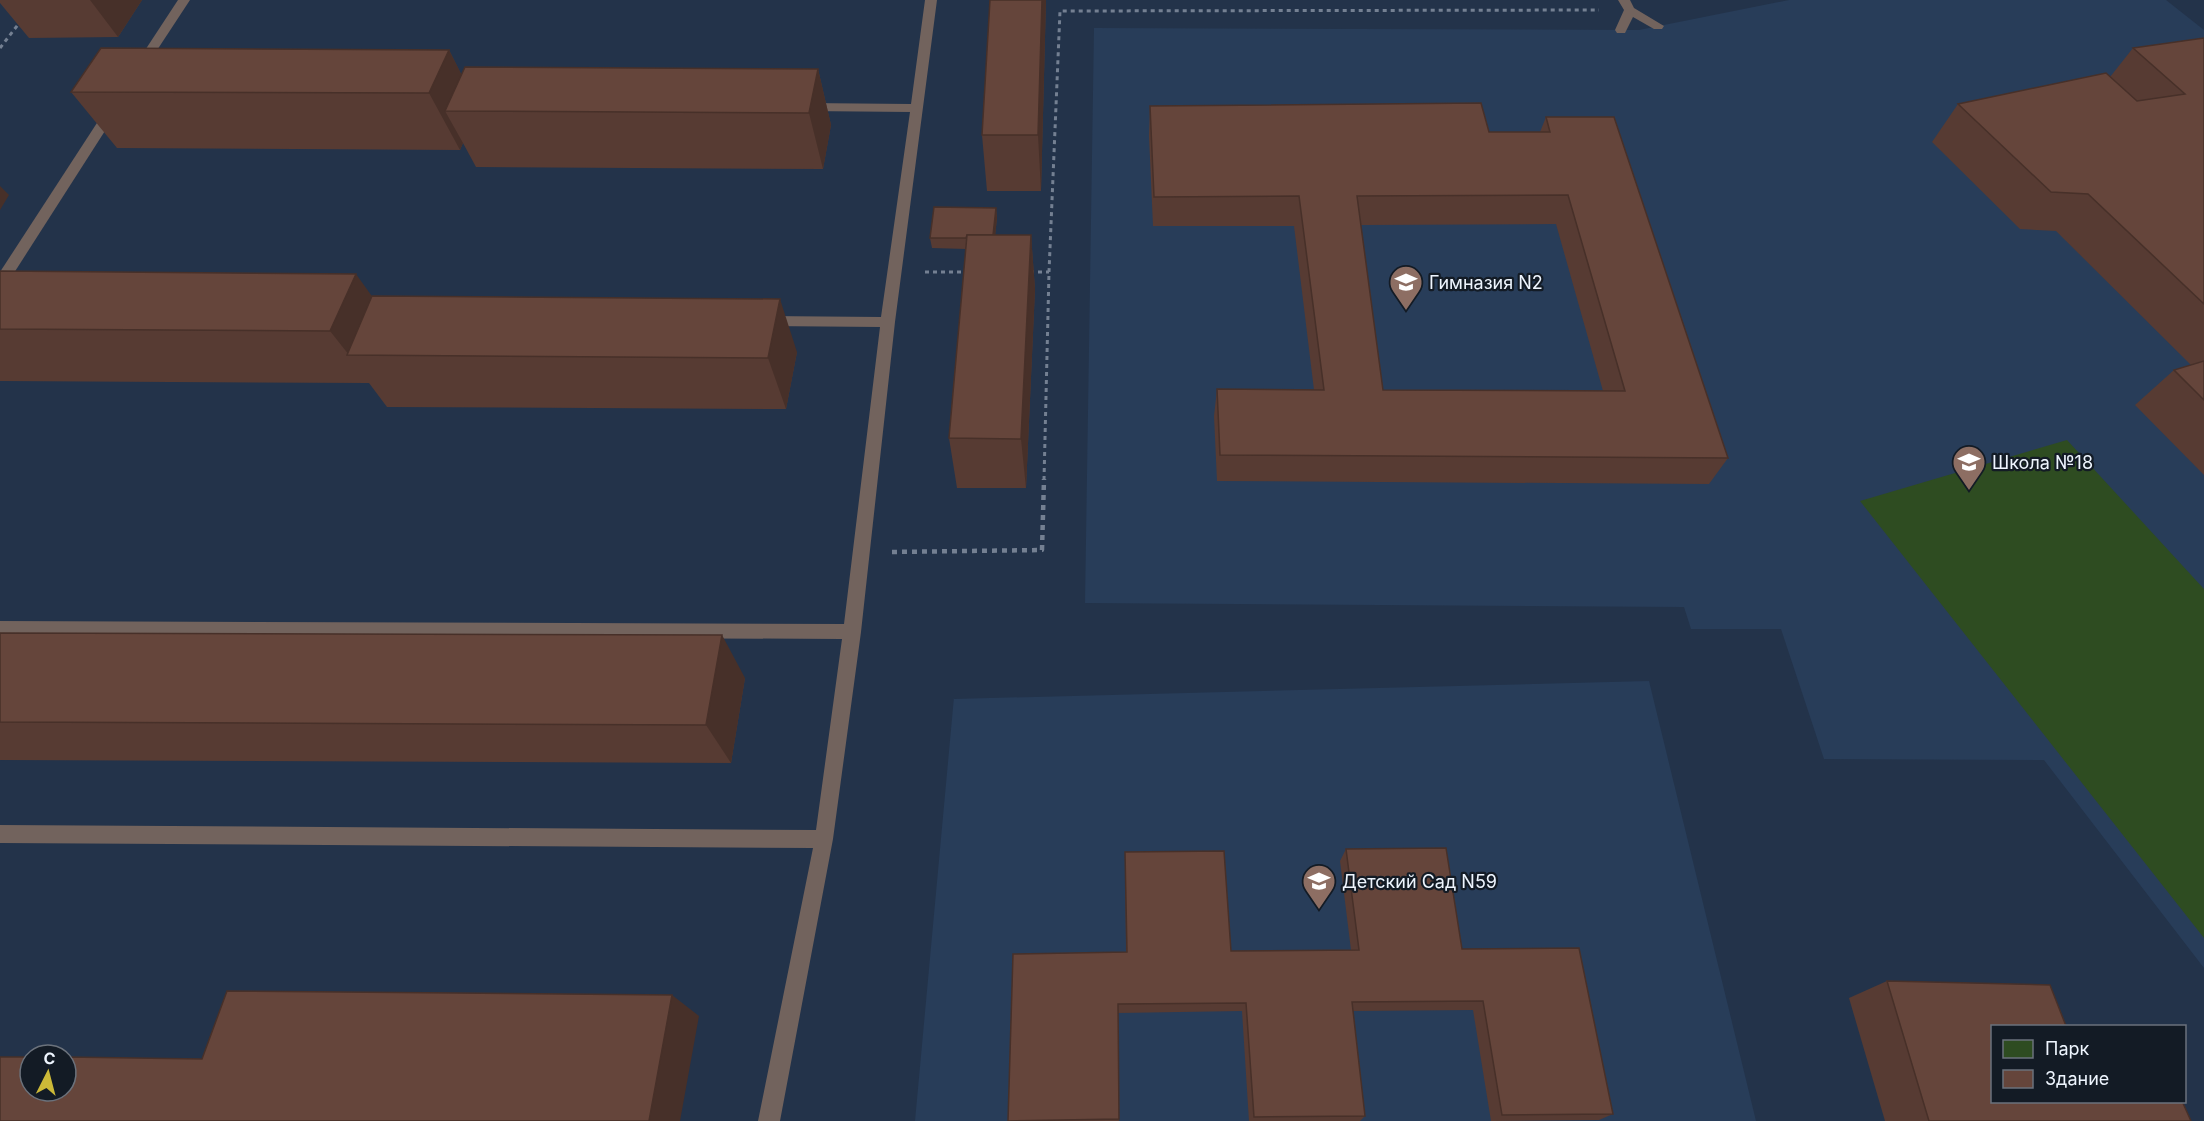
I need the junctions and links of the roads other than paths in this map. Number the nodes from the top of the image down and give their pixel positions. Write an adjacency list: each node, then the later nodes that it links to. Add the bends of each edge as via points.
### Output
1 (184, 0): 6 (lane)
2 (931, 0): 9 (lane)
3 (1627, 5): 4 (lane); 5 (lane)
4 (1659, 26)
5 (1621, 30)
6 (134, 76)
7 (122, 96): 10 (lane)
8 (787, 107): 9 (lane)
9 (917, 108): 12 (lane)
10 (0, 283)
11 (747, 321): 12 (lane)
12 (888, 322): 14 (lane)
13 (0, 628): 14 (lane)
14 (852, 632): 16 (lane)
15 (0, 834): 16 (lane)
16 (824, 839): 17 (lane)
17 (769, 1121)

